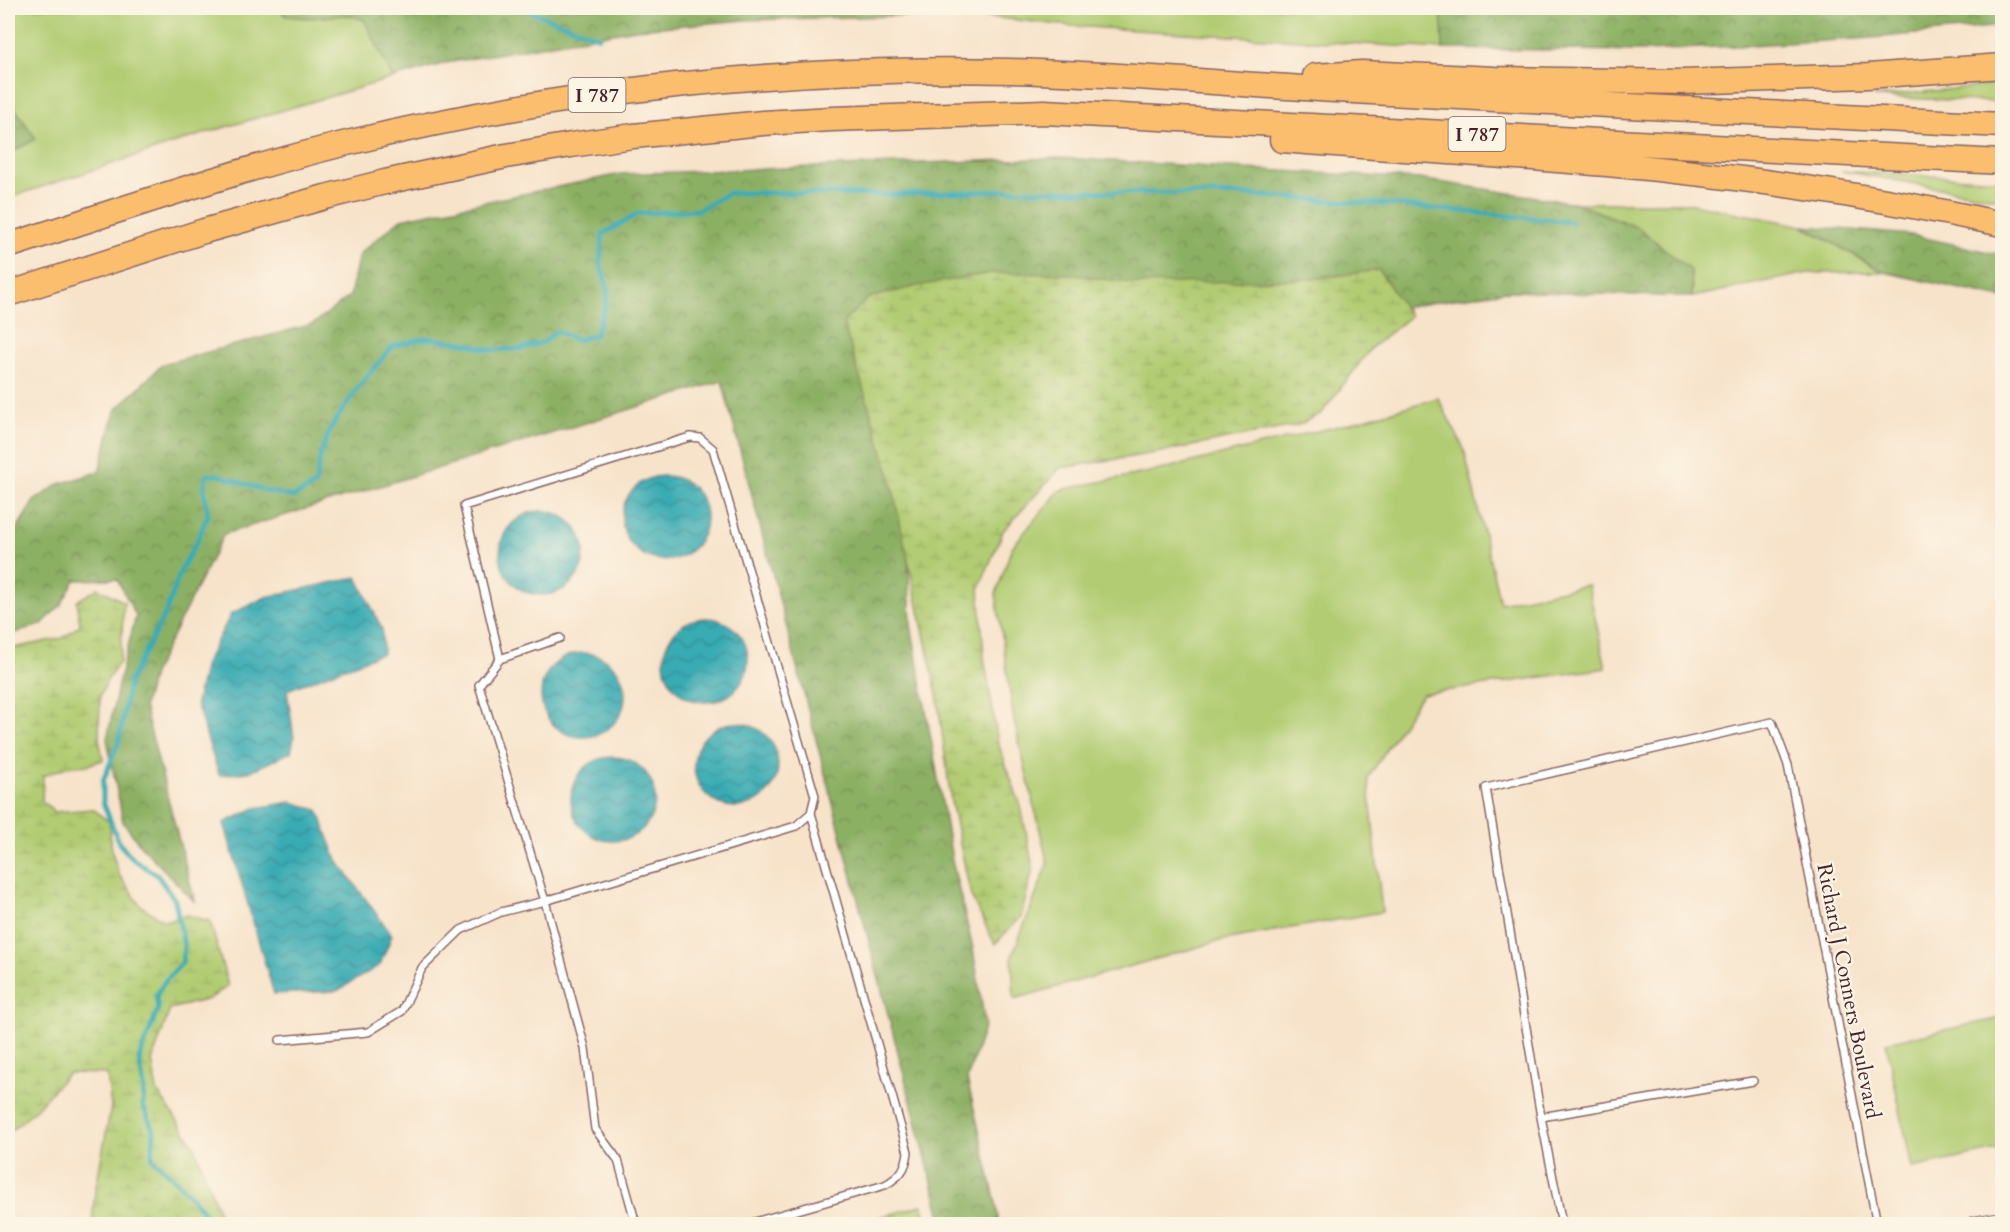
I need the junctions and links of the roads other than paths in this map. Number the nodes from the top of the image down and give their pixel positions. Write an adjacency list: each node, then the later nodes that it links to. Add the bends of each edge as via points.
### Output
1 (2002, 66): 2 (highway, via 1868,76 1682,82 1362,73)
2 (1205, 80): 4 (highway, I 787); 7 (highway, I 787, via 938,70 776,77 609,93 346,143 217,179)
3 (951, 116): 5 (highway, I 787, via 1044,112); 6 (highway, via 1050,127 1249,137 1619,165 1814,189); 8 (highway, I 787, via 832,119 699,129 506,156 274,211)
4 (2002, 125)
5 (2002, 162)
6 (2002, 224)
7 (8, 246)
8 (8, 294)
9 (560, 638): 10 (lane)
10 (500, 659): 11 (lane, via 464,506 690,437 700,438 712,449 754,587 815,796); 12 (lane, via 479,685)
11 (811, 813): 12 (lane, via 796,826); 18 (lane, via 908,1152 906,1166 885,1185)
12 (545, 901): 13 (lane, via 501,912 461,930 422,968 402,1011 368,1032); 17 (lane, via 585,1048 595,1129 618,1160)
13 (280, 1041)
14 (1753, 1081): 15 (lane)
15 (1541, 1117): 19 (lane); 20 (lane, Richard J Conners Boulevard, via 1486,788 1772,722 1788,765)
16 (2002, 1219): 21 (street)
17 (636, 1224)
18 (748, 1224)
19 (1563, 1224)
20 (1877, 1224)
21 (1974, 1224)

